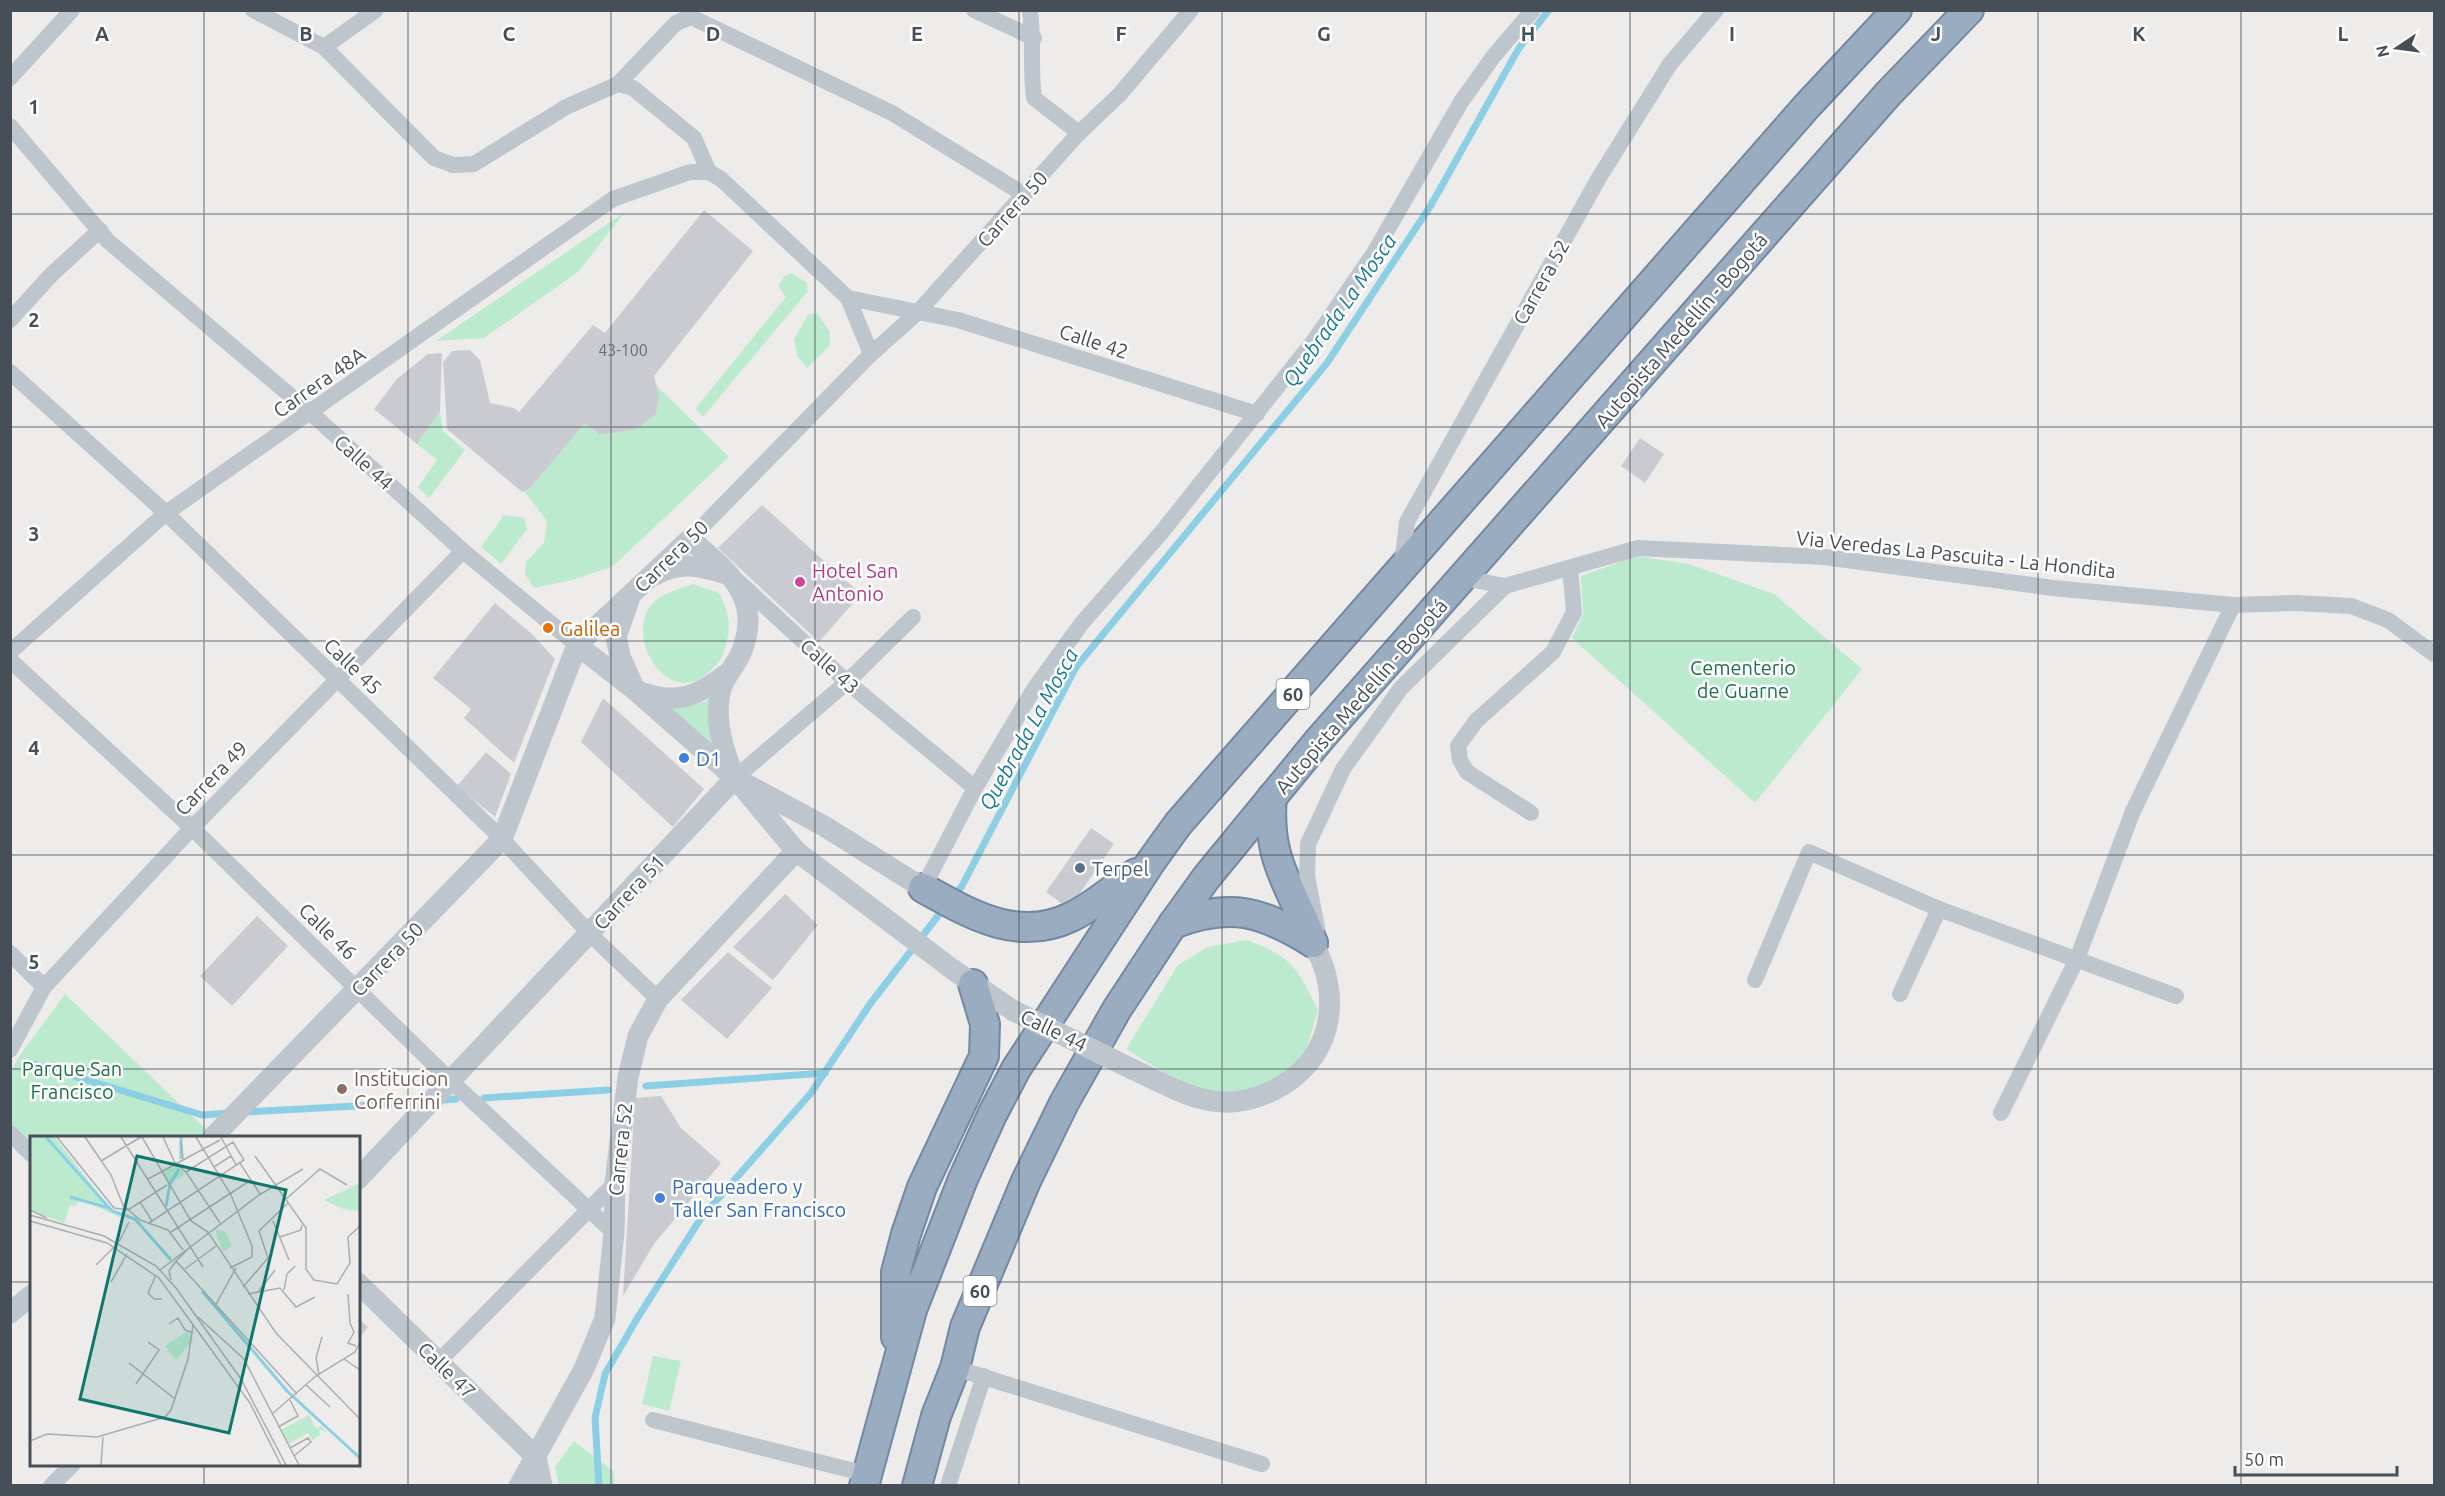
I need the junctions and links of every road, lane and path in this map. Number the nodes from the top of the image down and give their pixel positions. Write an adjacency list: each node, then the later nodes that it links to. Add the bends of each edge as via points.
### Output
1 (72, 10): 13 (street)
2 (253, 10): 12 (street)
3 (376, 10): 12 (street)
4 (974, 10): 11 (street)
5 (1030, 10): 11 (street)
6 (1191, 10): 16 (street, Carrera 50, via 1120,94)
7 (1533, 10): 26 (street, via 1461,102 1374,254)
8 (1716, 10): 31 (street, Carrera 52, via 1670,64 1600,176 1407,522)
9 (1897, 10): 31 (highway, 60, via 1807,106)
10 (1969, 10): 33 (highway, Autopista Medellín - Bogotá / 60, via 1888,94)
11 (1034, 38): 16 (street, via 1034,98)
12 (324, 47): 14 (street, via 434,158 453,165 474,164 567,107)
13 (10, 78)
14 (618, 84): 17 (street, via 633,88 694,138); 18 (street, via 676,23 692,17 892,113)
15 (10, 126): 19 (street, Calle 44)
16 (1079, 133): 18 (street, Carrera 50)
17 (709, 172): 20 (street); 25 (street, Carrera 48A, via 690,172 614,200)
18 (1025, 195): 21 (street, Carrera 50)
19 (100, 230): 22 (street); 25 (street, Calle 44)
20 (848, 298): 21 (street, Calle 42); 23 (street)
21 (917, 313): 23 (street, Carrera 50); 26 (street, Calle 42, via 980,327)
22 (10, 320)
23 (871, 354): 28 (street, Carrera 50)
24 (10, 372): 27 (street, Calle 45)
25 (311, 414): 27 (street, Carrera 48A); 29 (street, Calle 44)
26 (1257, 414): 47 (street, via 1082,623 1034,689)
27 (166, 513): 39 (street, Carrera 48A); 43 (street, Calle 45)
28 (690, 539): 32 (street, Calle 43); 35 (street, Carrera 50)
29 (463, 551): 38 (street, Calle 44); 43 (street, Carrera 49)
30 (1570, 568): 34 (street, Via Veredas La Pascuita - La Hondita); 36 (street, Via Veredas La Pascuita - La Hondita, via 1638,548 1824,557 2053,588); 49 (street, via 1574,612 1553,652 1476,721 1458,746 1467,772)
31 (1401, 571): 53 (highway, 60, via 1186,815)
32 (732, 576): 35 (street, via 696,564 669,568); 42 (street, via 748,607 748,632 740,655); 44 (street, Calle 43)
33 (1464, 578): 34 (street, Via Veredas La Pascuita - La Hondita); 48 (highway, Autopista Medellín - Bogotá / 60)
34 (1505, 585): 58 (street, via 1401,688 1338,780 1308,843 1307,876)
35 (637, 589): 38 (street, Carrera 50); 45 (street, via 616,637)
36 (2233, 605): 40 (street, Via Veredas La Pascuita - La Hondita, via 2351,606 2388,620); 60 (street, via 2133,811)
37 (913, 617): 44 (street, Carrera 51)
38 (577, 645): 45 (street, Calle 44); 51 (street, Carrera 50)
39 (10, 652)
40 (2434, 654)
41 (10, 660): 50 (street, Calle 46)
42 (726, 675): 45 (street, via 705,690 682,698 657,699); 46 (street, via 719,718 725,754)
43 (336, 679): 50 (street, Carrera 49); 51 (street, Calle 45)
44 (847, 682): 46 (street, Carrera 51); 47 (street, Calle 43)
45 (635, 690): 46 (street, Calle 44)
46 (735, 778): 52 (street, Calle 44); 54 (street, Calle 44, via 825,826); 57 (street, Carrera 51)
47 (975, 788): 54 (street)
48 (1272, 797): 56 (highway, Autopista Medellín - Bogotá / 60); 58 (highway, via 1273,851)
49 (1531, 813)
50 (192, 828): 63 (street, Carrera 49); 64 (street, Calle 46)
51 (502, 839): 57 (street, Calle 45); 64 (street, Carrera 50)
52 (796, 851): 61 (street, Calle 44); 67 (street, Carrera 52)
53 (1150, 863): 54 (highway, via 1072,916 1049,926 1026,929 985,920); 81 (highway, 60, via 1016,1069 992,1115 939,1238)
54 (928, 891)
55 (1939, 909): 60 (street); 62 (street, via 1809,852); 65 (street)
56 (1173, 924): 58 (highway, via 1211,911 1232,910 1289,928); 83 (highway, Autopista Medellín - Bogotá / 60, via 1117,1009 1059,1113 987,1272 965,1327)
57 (590, 934): 67 (street, Calle 45); 69 (street, Carrera 51)
58 (1318, 952): 61 (street, Calle 44, bridge, via 1330,997 1326,1030 1309,1065 1281,1086 1245,1100 1223,1102 1197,1098 1132,1069 1014,1011)
59 (10, 953): 63 (street)
60 (2077, 959): 66 (street); 70 (street)
61 (963, 977): 81 (highway, via 985,1024 984,1056 922,1187 906,1234 896,1272)
62 (1755, 980)
63 (44, 987): 68 (street, Carrera 49)
64 (358, 990): 69 (street, Calle 46); 71 (street, Carrera 50)
65 (1900, 993)
66 (2176, 996)
67 (658, 999): 75 (street, Carrera 52, via 638,1036)
68 (14, 1043)
69 (450, 1080): 74 (street, Carrera 51); 76 (street, Calle 46)
70 (2001, 1113)
71 (218, 1132)
72 (10, 1133): 73 (street)
73 (30, 1153)
74 (360, 1177)
75 (615, 1183): 76 (street); 77 (street, Carrera 52)
76 (590, 1210): 77 (street, Calle 46); 82 (street)
77 (614, 1233): 86 (street, Carrera 52, via 605,1318 584,1370)
78 (360, 1285): 82 (street, Calle 47)
79 (30, 1297): 80 (street)
80 (10, 1313)
81 (898, 1360): 89 (highway, 60)
82 (438, 1362): 86 (street, Calle 47)
83 (955, 1368): 84 (street); 93 (highway, Autopista Medellín - Bogotá / 60, via 936,1416)
84 (984, 1376): 87 (street); 94 (street)
85 (653, 1420): 89 (street)
86 (536, 1457): 91 (street, Carrera 52); 92 (street)
87 (1262, 1464)
88 (71, 1466): 90 (street)
89 (865, 1480)
90 (51, 1485)
91 (519, 1485)
92 (542, 1485)
93 (917, 1485)
94 (948, 1485)

